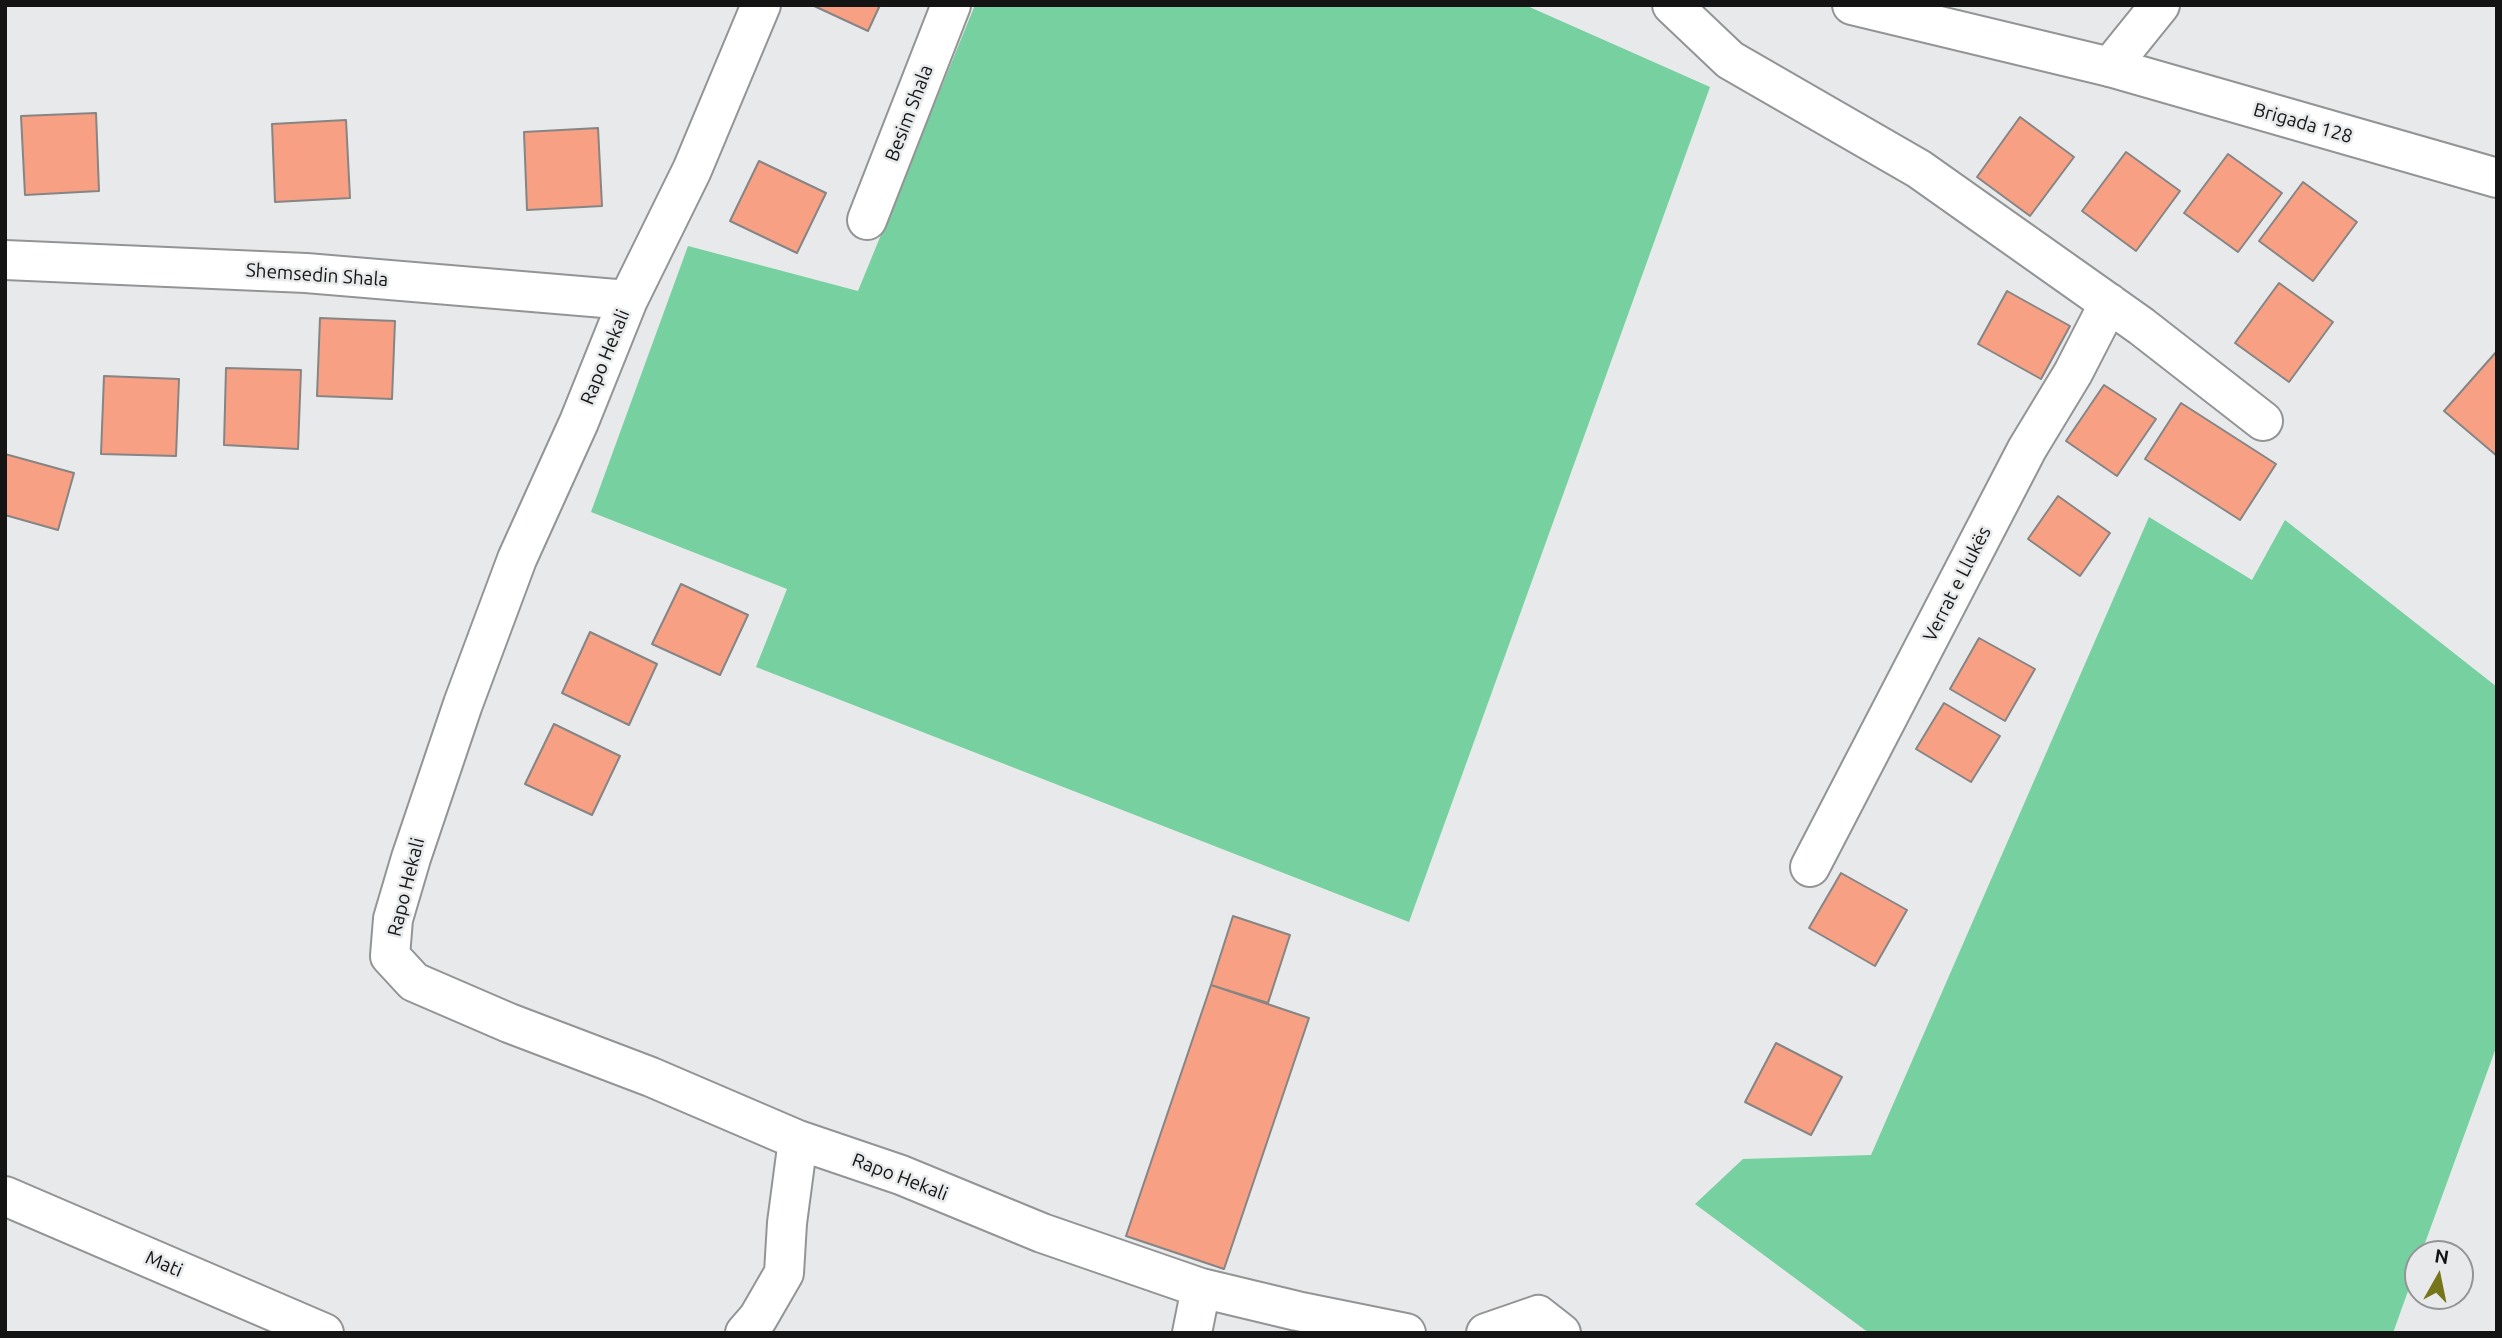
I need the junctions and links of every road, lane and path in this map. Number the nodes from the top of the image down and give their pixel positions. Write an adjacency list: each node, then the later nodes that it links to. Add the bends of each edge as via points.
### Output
1 (761, 5): 10 (street, Rapo Hekali, via 692,170)
2 (951, 5): 8 (street, Besim Shala)
3 (1672, 5): 11 (street, via 1730,60 1919,169)
4 (2160, 5): 6 (street)
5 (1877, 8): 6 (street, Brigada 128)
6 (2110, 68): 7 (street, Brigada 128)
7 (2497, 178)
8 (867, 220)
9 (5, 260): 10 (street, Shemsedin Shala, via 306,272)
10 (628, 300): 14 (street, Rapo Hekali, via 517,559 463,704 393,919 390,956 414,982)
11 (2109, 303): 12 (street); 13 (street, Verrat e Llukës, via 2026,449)
12 (2263, 421)
13 (1810, 867)
14 (798, 1140): 16 (street, Rapo Hekali); 18 (street, via 784,1273)
15 (5, 1196): 17 (street, Mati)
16 (1201, 1288): 19 (street); 20 (street, Rapo Hekali)
17 (324, 1333)
18 (745, 1333)
19 (1192, 1333)
20 (1406, 1333)
21 (1486, 1333): 22 (street, via 1538,1315)
22 (1561, 1333)

